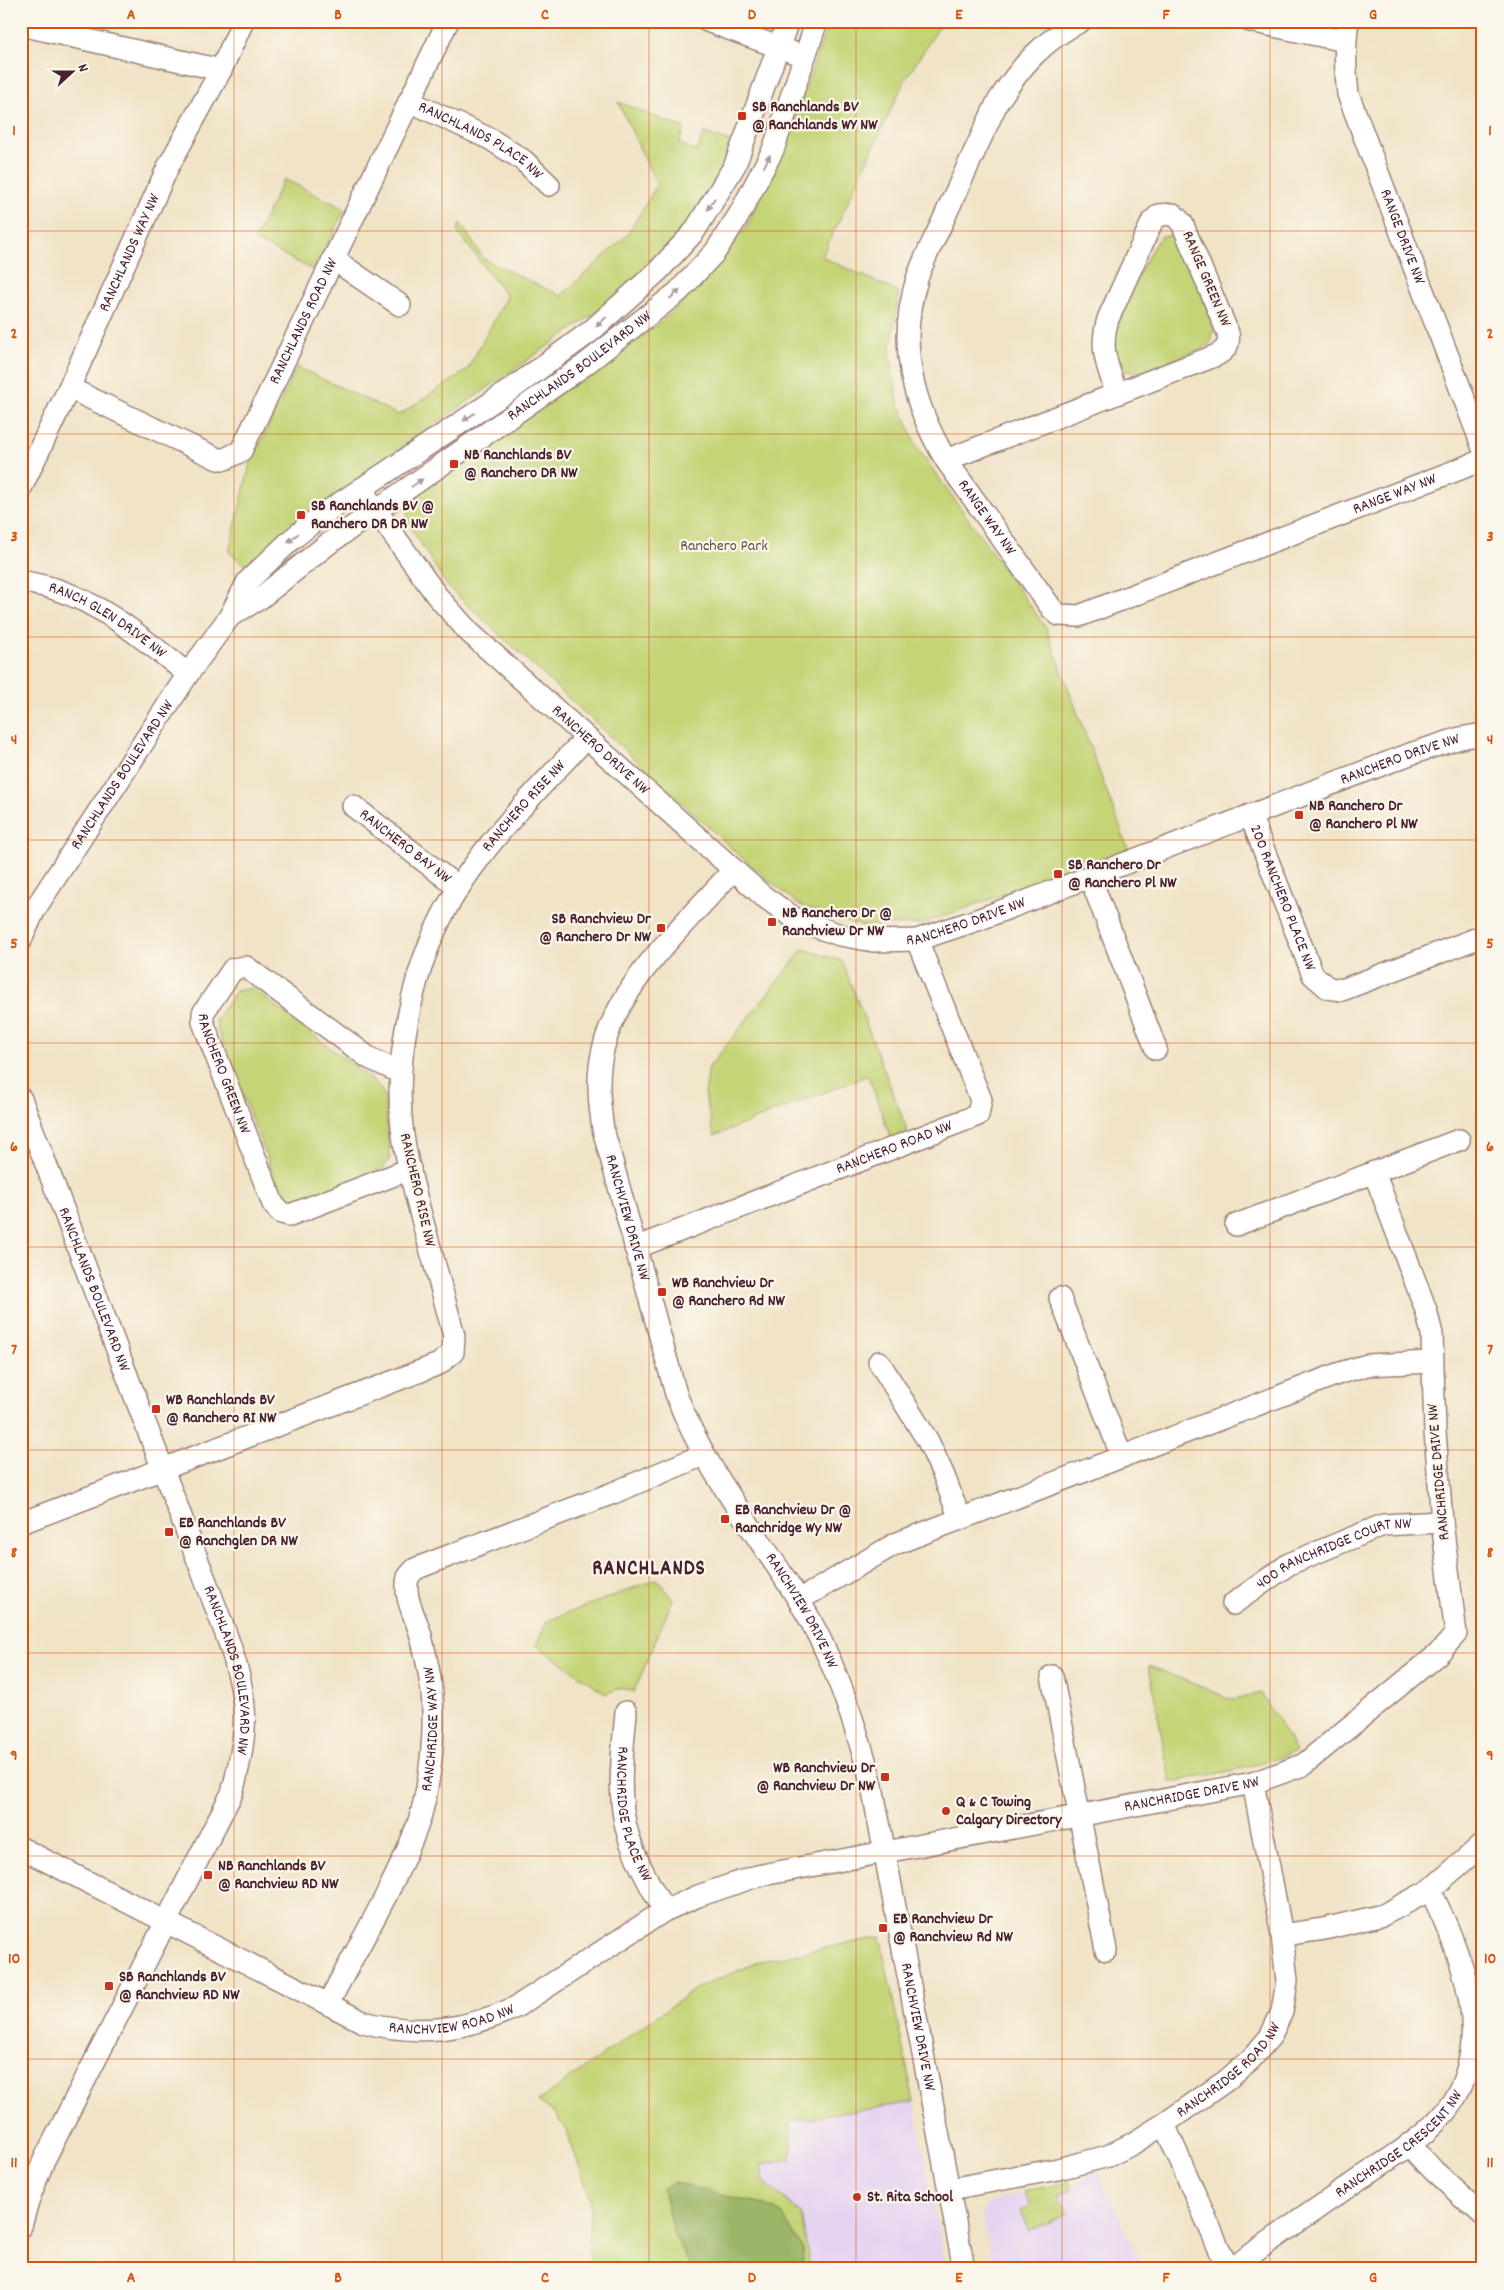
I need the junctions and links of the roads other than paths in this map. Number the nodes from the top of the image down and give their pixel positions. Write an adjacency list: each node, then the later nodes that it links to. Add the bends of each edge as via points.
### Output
1 (243, 21): 14 (street, RANCHLANDS WAY NW)
2 (448, 21): 15 (street, RANCHLANDS ROAD NW)
3 (707, 21): 10 (street)
4 (756, 21): 10 (street)
5 (788, 21): 12 (street, RANCHLANDS BOULEVARD NW)
6 (817, 21): 13 (street, RANCHLANDS BOULEVARD NW)
7 (1081, 21): 22 (street, RANGE WAY NW, via 1033,53 997,102 917,278 908,360 921,411)
8 (1250, 21): 11 (street)
9 (21, 25): 14 (street)
10 (730, 29): 12 (street)
11 (1347, 31): 21 (street, RANGE DRIVE NW, via 1345,70 1348,94)
12 (780, 48): 13 (street); 25 (street, RANCHLANDS BOULEVARD NW, one-way to 25, via 735,165 694,232 658,271 591,331 513,388)
13 (805, 56): 26 (street, RANCHLANDS BOULEVARD NW, one-way to 13, via 583,366 678,292 715,252 739,215 773,150)
14 (221, 70): 19 (street, RANCHLANDS WAY NW, via 168,168)
15 (409, 101): 16 (street, RANCHLANDS PLACE NW, via 490,139 523,160); 17 (street, RANCHLANDS ROAD NW)
16 (549, 185)
17 (333, 259): 18 (street); 19 (street, RANCHLANDS ROAD NW, via 241,452 235,456 218,459)
18 (400, 305)
19 (69, 388): 24 (street, RANCHLANDS WAY NW)
20 (1117, 394): 20 (street, RANGE GREEN NW, via 1217,355 1230,341 1182,223 1173,214 1159,215 1152,222 1103,334 1102,347); 22 (street, RANGE GREEN NW)
21 (1483, 448)
22 (946, 460): 23 (street, RANGE WAY NW, via 1052,609 1059,615 1070,617)
23 (1483, 460)
24 (21, 488)
25 (361, 489): 26 (street, RANCHERO DRIVE NW); 28 (street, RANCHLANDS BOULEVARD NW, one-way to 28, via 322,515 275,554 248,581)
26 (378, 511): 28 (street, RANCHLANDS BOULEVARD NW, via 328,544 259,599); 31 (street, RANCHERO DRIVE NW, via 455,618)
27 (21, 581): 29 (street, RANCH GLEN DRIVE NW, via 55,589 104,613 129,628)
28 (230, 616): 29 (street, RANCHLANDS BOULEVARD NW)
29 (188, 674): 38 (street, RANCHLANDS BOULEVARD NW, via 35,909)
30 (1483, 734): 33 (street, RANCHERO DRIVE NW, via 1410,754)
31 (586, 738): 34 (street, RANCHERO DRIVE NW); 36 (street, RANCHERO RISE NW, via 516,813)
32 (353, 806): 36 (street, RANCHERO BAY NW)
33 (1250, 815): 35 (street, RANCHERO DRIVE NW); 37 (street, 200 RANCHERO PLACE NW, via 1313,975 1328,988 1342,990)
34 (733, 870): 39 (street, RANCHERO DRIVE NW, via 763,896 810,926 873,941); 47 (street, RANCHVIEW DRIVE NW, via 630,990 603,1048 599,1101 603,1129)
35 (1090, 877): 39 (street, RANCHERO DRIVE NW); 40 (street)
36 (459, 888): 41 (street, RANCHERO RISE NW, via 440,921 419,977 403,1043)
37 (1483, 936)
38 (21, 940)
39 (918, 940): 47 (street, RANCHERO ROAD NW, via 981,1100 978,1115)
40 (1156, 1049)
41 (401, 1073): 44 (street, RANCHERO RISE NW, via 402,1126); 44 (street, RANCHERO GREEN NW, via 370,1058 246,967 233,969 203,1013 203,1022 273,1204 281,1213 290,1215)
42 (21, 1099): 53 (street, RANCHLANDS BOULEVARD NW)
43 (1459, 1140): 45 (street)
44 (410, 1169): 53 (street, RANCHERO RISE NW, via 454,1336 453,1352 439,1364)
45 (1374, 1172): 46 (street); 50 (street, RANCHRIDGE DRIVE NW, via 1426,1310 1432,1334)
46 (1236, 1225)
47 (635, 1248): 51 (street, RANCHVIEW DRIVE NW, via 676,1394 687,1424)
48 (1060, 1298): 52 (street)
49 (879, 1362): 54 (street, via 928,1441)
50 (1432, 1362): 52 (street, via 1367,1365 1340,1373); 55 (street, RANCHRIDGE DRIVE NW)
51 (704, 1455): 57 (street, RANCHVIEW DRIVE NW); 71 (street, RANCHRIDGE WAY NW, via 415,1569 408,1578 407,1597 421,1634 433,1710 426,1790 404,1857)
52 (1122, 1458): 54 (street)
53 (162, 1469): 56 (street); 68 (street, RANCHLANDS BOULEVARD NW, via 236,1663 243,1687 245,1732 232,1793)
54 (960, 1519): 57 (street, via 895,1544)
55 (1442, 1522): 58 (street, 400 RANCHRIDGE COURT NW, via 1383,1526 1290,1564); 61 (street, RANCHRIDGE DRIVE NW, via 1456,1628 1450,1644 1303,1765)
56 (21, 1523)
57 (798, 1600): 65 (street, RANCHVIEW DRIVE NW, via 832,1665 851,1712 871,1780)
58 (1233, 1604)
59 (1052, 1676): 62 (street)
60 (626, 1712): 67 (street, RANCHRIDGE PLACE NW, via 622,1792 626,1826 634,1851)
61 (1253, 1783): 62 (street, RANCHRIDGE DRIVE NW); 69 (street, RANCHRIDGE ROAD NW)
62 (1081, 1815): 65 (street, RANCHRIDGE DRIVE NW); 70 (street)
63 (1483, 1844): 66 (street)
64 (21, 1848): 68 (street, RANCHVIEW ROAD NW)
65 (885, 1853): 67 (street, RANCHVIEW ROAD NW, via 756,1876); 75 (street, RANCHVIEW DRIVE NW)
66 (1430, 1890): 69 (street, via 1383,1915); 72 (street, RANCHRIDGE CRESCENT NW, via 1452,1933)
67 (664, 1911): 71 (street, RANCHVIEW ROAD NW, via 516,2007 483,2021 432,2031 397,2029 363,2022)
68 (165, 1922): 71 (street, RANCHVIEW ROAD NW); 77 (street, RANCHLANDS BOULEVARD NW, via 44,2160)
69 (1282, 1935): 73 (street, RANCHRIDGE ROAD NW, via 1287,1981 1282,2012 1270,2037 1227,2080)
70 (1106, 1950)
71 (328, 2004)
72 (1478, 2024): 74 (street, RANCHRIDGE CRESCENT NW, via 1468,2069 1454,2097 1438,2119)
73 (1164, 2124): 75 (street, RANCHRIDGE ROAD NW, via 1108,2156 1058,2169); 79 (street, RANCHRIDGE CRESCENT NW)
74 (1409, 2144): 76 (street); 79 (street, RANCHRIDGE CRESCENT NW)
75 (950, 2189): 78 (street, RANCHVIEW DRIVE NW)
76 (1483, 2215)
77 (22, 2223)
78 (964, 2269)
79 (1230, 2269)

